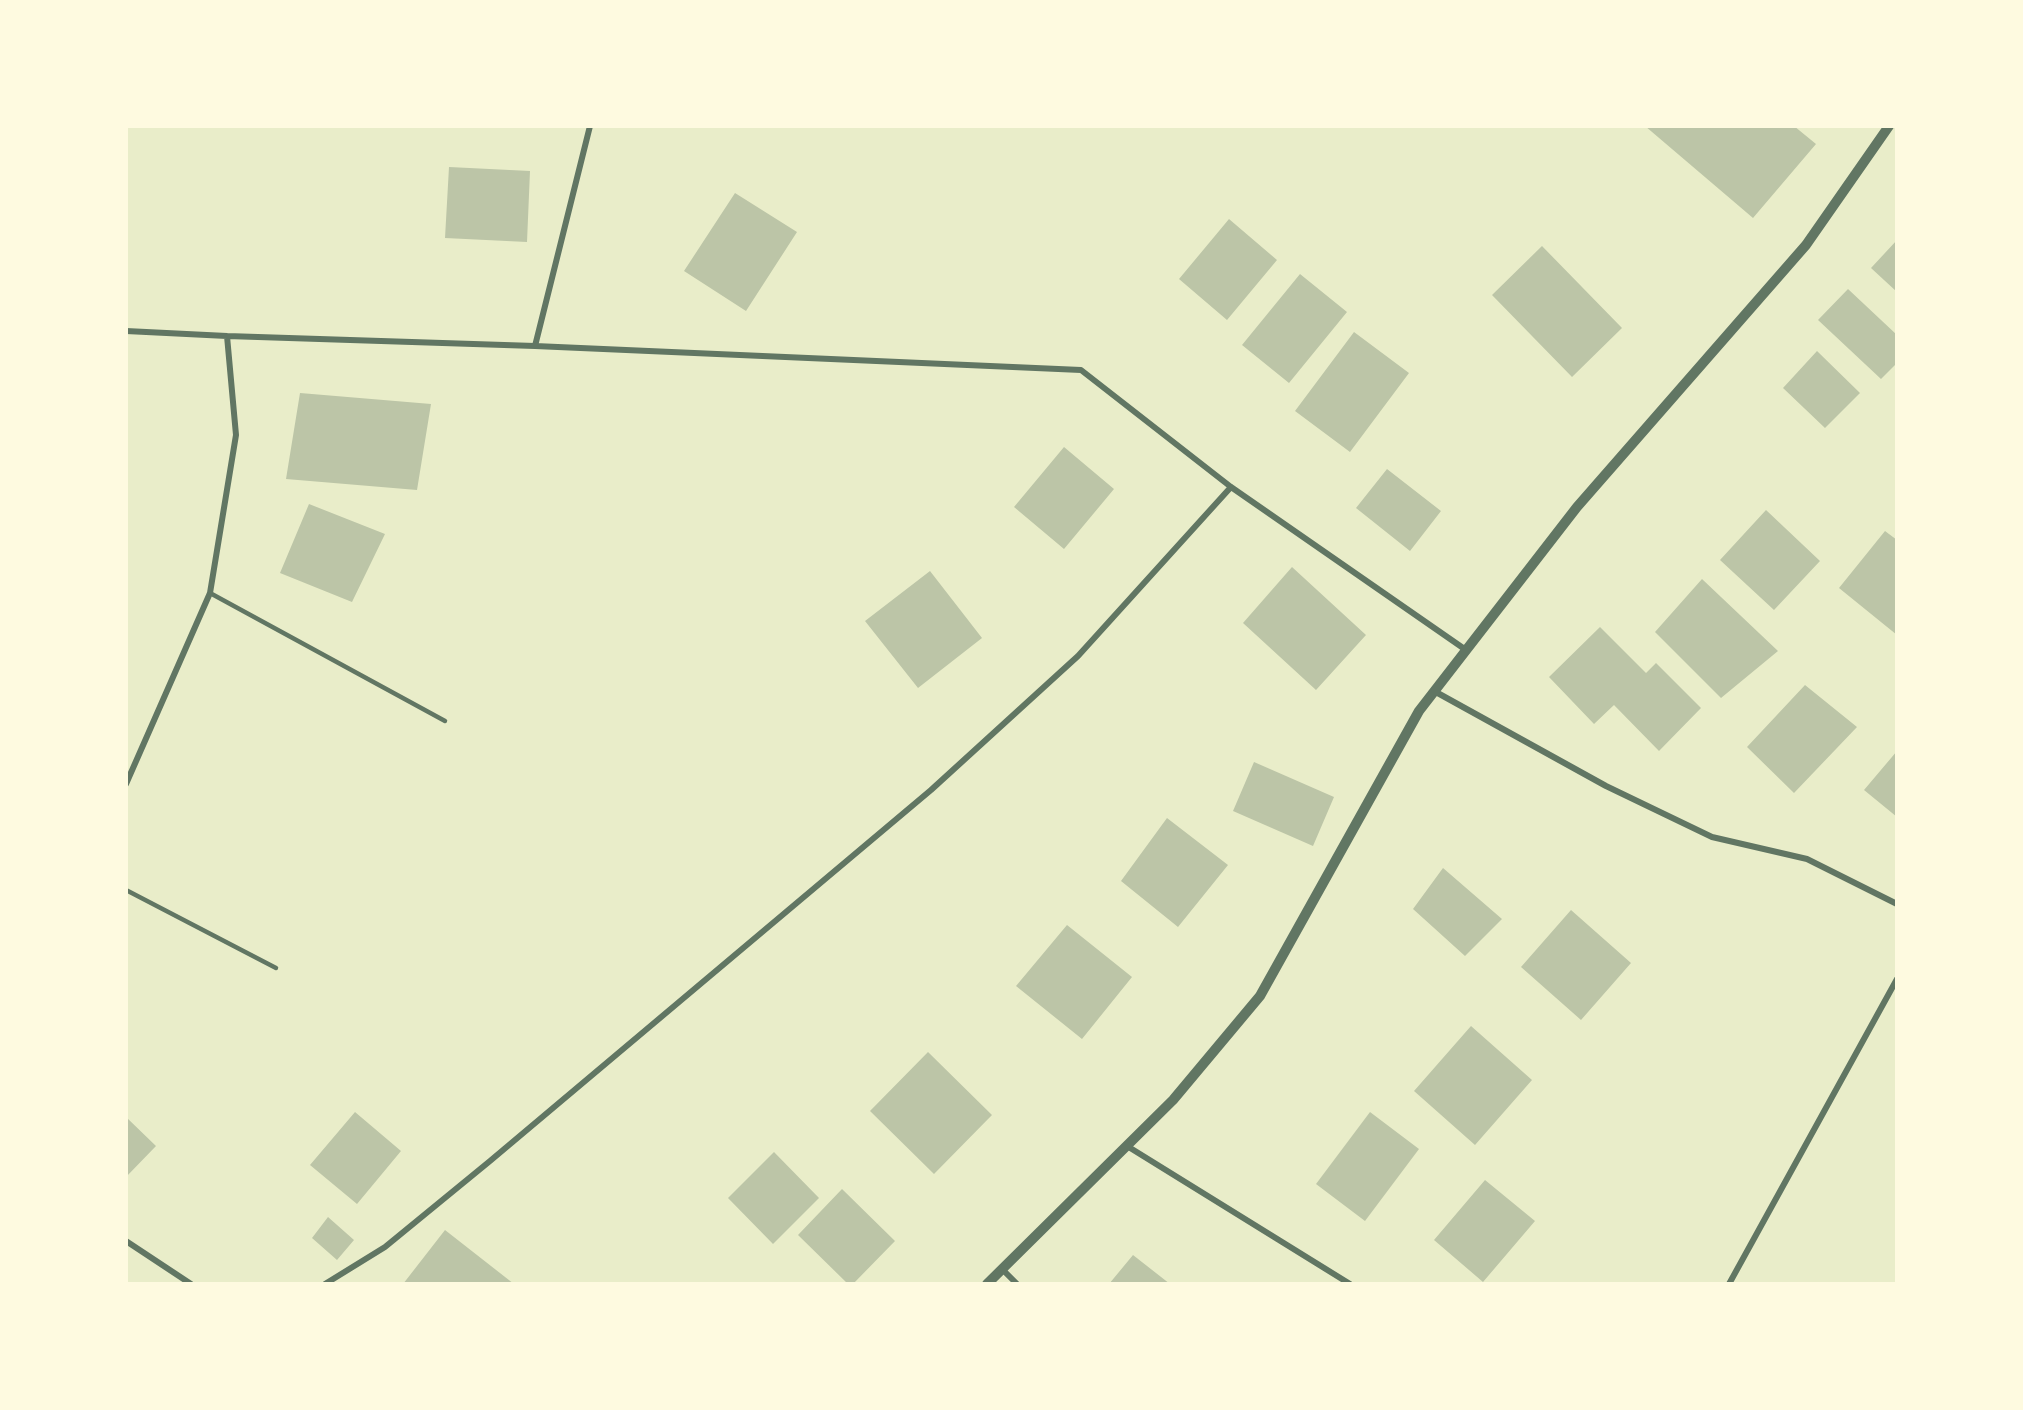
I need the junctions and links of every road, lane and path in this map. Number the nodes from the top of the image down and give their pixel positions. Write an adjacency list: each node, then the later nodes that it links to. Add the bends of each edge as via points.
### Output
1 (590, 126): 5 (street)
2 (1889, 126): 8 (street, via 1806,245 1577,507)
3 (126, 331): 4 (street)
4 (226, 336): 5 (street); 7 (street, via 236,435)
5 (535, 346): 6 (street, via 1081,370)
6 (1231, 487): 8 (street); 20 (street, via 1078,656 931,790 385,1247)
7 (210, 593): 10 (lane); 11 (street)
8 (1466, 650): 9 (street)
9 (1434, 691): 13 (street, via 1606,786 1712,837 1807,860); 16 (street, via 1419,711 1260,996 1173,1100)
10 (445, 721)
11 (126, 784)
12 (126, 890): 14 (lane)
13 (1897, 904)
14 (276, 968)
15 (1897, 979): 24 (street)
16 (1126, 1146): 18 (street); 23 (street)
17 (126, 1241): 19 (street)
18 (1002, 1269): 21 (street); 22 (street)
19 (191, 1284)
20 (325, 1284)
21 (987, 1284)
22 (1017, 1284)
23 (1350, 1284)
24 (1729, 1284)

